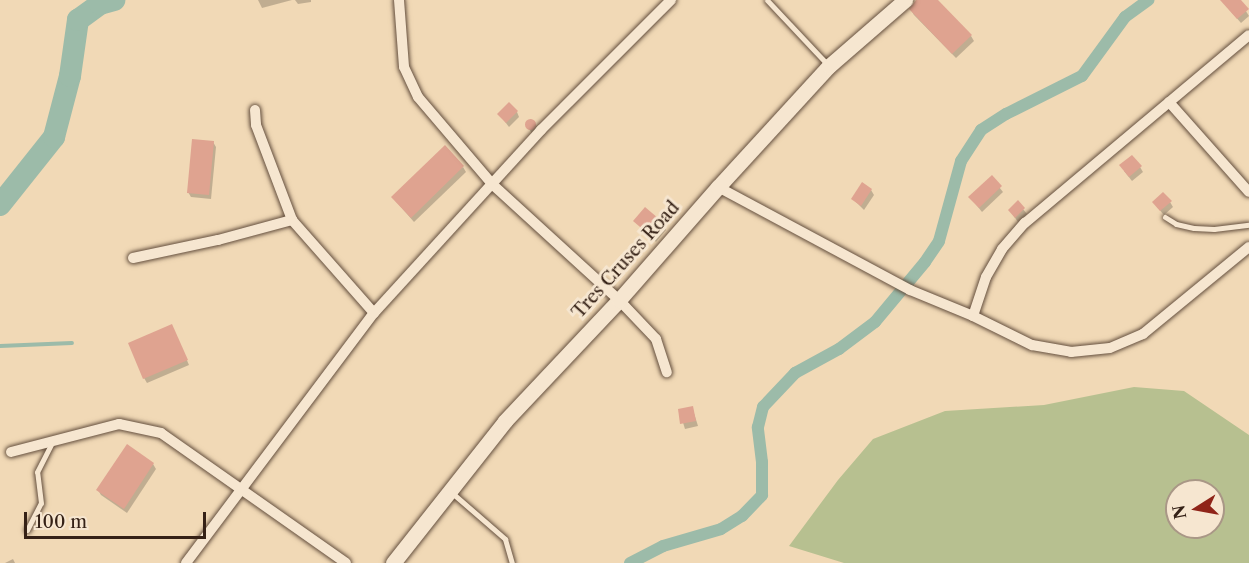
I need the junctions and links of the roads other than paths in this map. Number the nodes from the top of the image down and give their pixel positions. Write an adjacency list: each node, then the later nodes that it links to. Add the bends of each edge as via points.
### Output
1 (399, 0): 9 (street, via 405,67 418,97)
2 (671, 0): 9 (street)
3 (767, 0): 6 (lane)
4 (905, 0): 6 (main road, Tres Cruses Road)
5 (1249, 35): 7 (street)
6 (829, 66): 10 (main road, Tres Cruses Road)
7 (1169, 102): 11 (street); 19 (street, via 1025,223 1002,249 986,276)
8 (255, 110): 13 (street, via 256,125)
9 (492, 184): 17 (street); 18 (street)
10 (718, 187): 17 (main road, Tres Cruses Road); 19 (street, via 894,282)
11 (1249, 192)
12 (1165, 217): 14 (lane, via 1194,228)
13 (292, 220): 16 (street); 18 (street)
14 (1249, 225)
15 (1249, 247): 19 (street, via 1143,334 1110,348 1071,352 1032,345)
16 (133, 258)
17 (619, 300): 20 (street, via 656,339); 24 (main road, Tres Cruses Road, via 505,421)
18 (374, 313): 23 (street)
19 (973, 316)
20 (667, 372)
21 (53, 441): 22 (street); 23 (street, via 119,424 161,433); 25 (lane, via 37,472 41,503)
22 (11, 452)
23 (241, 487): 26 (street); 27 (street)
24 (449, 490): 28 (main road, Tres Cruses Road); 29 (lane, via 505,539)
25 (27, 530)
26 (186, 563)
27 (346, 563)
28 (393, 563)
29 (512, 563)

